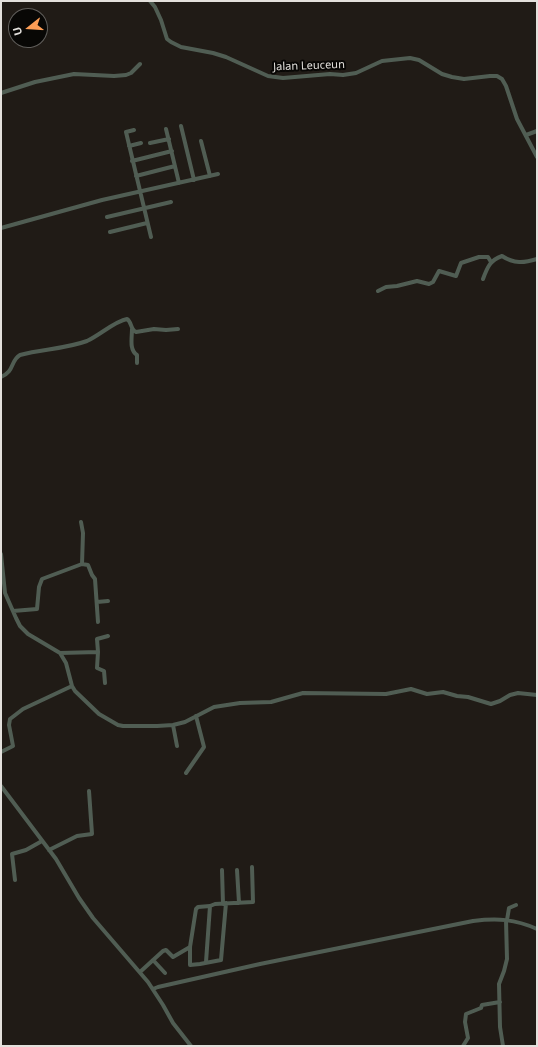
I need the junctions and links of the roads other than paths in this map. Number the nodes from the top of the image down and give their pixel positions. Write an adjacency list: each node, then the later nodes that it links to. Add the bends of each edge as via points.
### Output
1 (150, 1): 8 (street, Jalan Leuceun, via 161,20 167,39 171,42 181,47 226,57 268,76 283,78 343,75 356,73 382,61 410,58 452,77 464,79 497,76 506,86 512,109)
2 (140, 64): 3 (street, via 126,75 74,74 35,82)
3 (1, 93)
4 (181, 126): 21 (street)
5 (166, 129): 9 (street)
6 (134, 130): 13 (street, via 126,132)
7 (537, 132): 8 (street)
8 (526, 135): 15 (street, Jalan Leuceun)
9 (168, 139): 12 (street); 14 (street)
10 (201, 141): 20 (street)
11 (142, 143): 13 (street)
12 (150, 143)
13 (129, 146): 16 (street)
14 (172, 151): 16 (street); 17 (street)
15 (537, 157)
16 (132, 161): 19 (street)
17 (175, 166): 19 (street); 22 (street)
18 (218, 174): 20 (street)
19 (136, 176): 23 (street)
20 (210, 176): 21 (street)
21 (194, 180): 22 (street)
22 (179, 183): 23 (street)
23 (140, 192): 25 (street); 28 (street)
24 (171, 202): 25 (street)
25 (144, 208): 26 (street); 27 (street)
26 (107, 217)
27 (147, 223): 29 (street); 30 (street)
28 (1, 228)
29 (110, 232)
30 (150, 237)
31 (537, 259): 32 (street, via 523,263 512,262 502,256)
32 (491, 262): 33 (street); 34 (street, via 488,257 479,257 461,263 456,276 439,271 429,284 417,281)
33 (484, 279)
34 (378, 291)
35 (132, 329): 36 (street, via 136,332); 37 (street, via 132,348 137,356); 38 (street, via 127,318 87,341 73,346 20,354 8,374)
36 (178, 329)
37 (137, 363)
38 (1, 377)
39 (81, 522): 41 (street)
40 (1, 554): 44 (street, via 5,593)
41 (82, 564): 43 (street, via 88,565 95,580); 44 (street, via 42,579 38,587 37,609)
42 (108, 601): 43 (street)
43 (97, 602): 45 (street)
44 (13, 611): 48 (street, via 20,626 28,634)
45 (98, 622)
46 (108, 636): 47 (street, via 97,639)
47 (98, 652): 48 (street); 49 (street, via 97,668 104,671)
48 (60, 653): 50 (street, via 66,663)
49 (105, 683)
50 (72, 686): 53 (street, via 99,714 118,725); 55 (street, via 23,709 10,719 13,746)
51 (537, 695): 52 (street, via 518,693 491,704 443,692 427,694 411,689 386,694 303,693 271,702 214,707)
52 (196, 716): 53 (street); 56 (street, via 204,747)
53 (173, 725): 54 (street)
54 (177, 746)
55 (1, 752)
56 (186, 773)
57 (1, 786): 59 (street)
58 (89, 791): 60 (street, via 92,834 77,836)
59 (42, 841): 60 (street); 64 (street, via 12,854)
60 (49, 850): 74 (street, via 79,898)
61 (252, 867): 65 (street, via 253,902)
62 (222, 870): 66 (street)
63 (237, 870): 65 (street)
64 (15, 880)
65 (239, 903): 66 (street)
66 (225, 904): 68 (street); 73 (street, via 221,960)
67 (516, 905): 69 (street, via 508,909)
68 (210, 906): 71 (street, via 196,909); 73 (street)
69 (506, 920): 70 (street); 76 (street, via 473,921 420,931 253,965); 77 (street, via 507,959 499,984)
70 (537, 929)
71 (190, 947): 72 (street, via 173,957 166,950 163,951); 73 (street, via 190,965)
72 (153, 960): 74 (street); 75 (street)
73 (206, 962)
74 (140, 972): 76 (street)
75 (165, 974)
76 (153, 989): 78 (street, via 173,1023)
77 (500, 1002): 79 (street, via 482,1005 481,1008 466,1014 468,1038); 80 (street)
78 (191, 1046)
79 (463, 1046)
80 (502, 1046)

